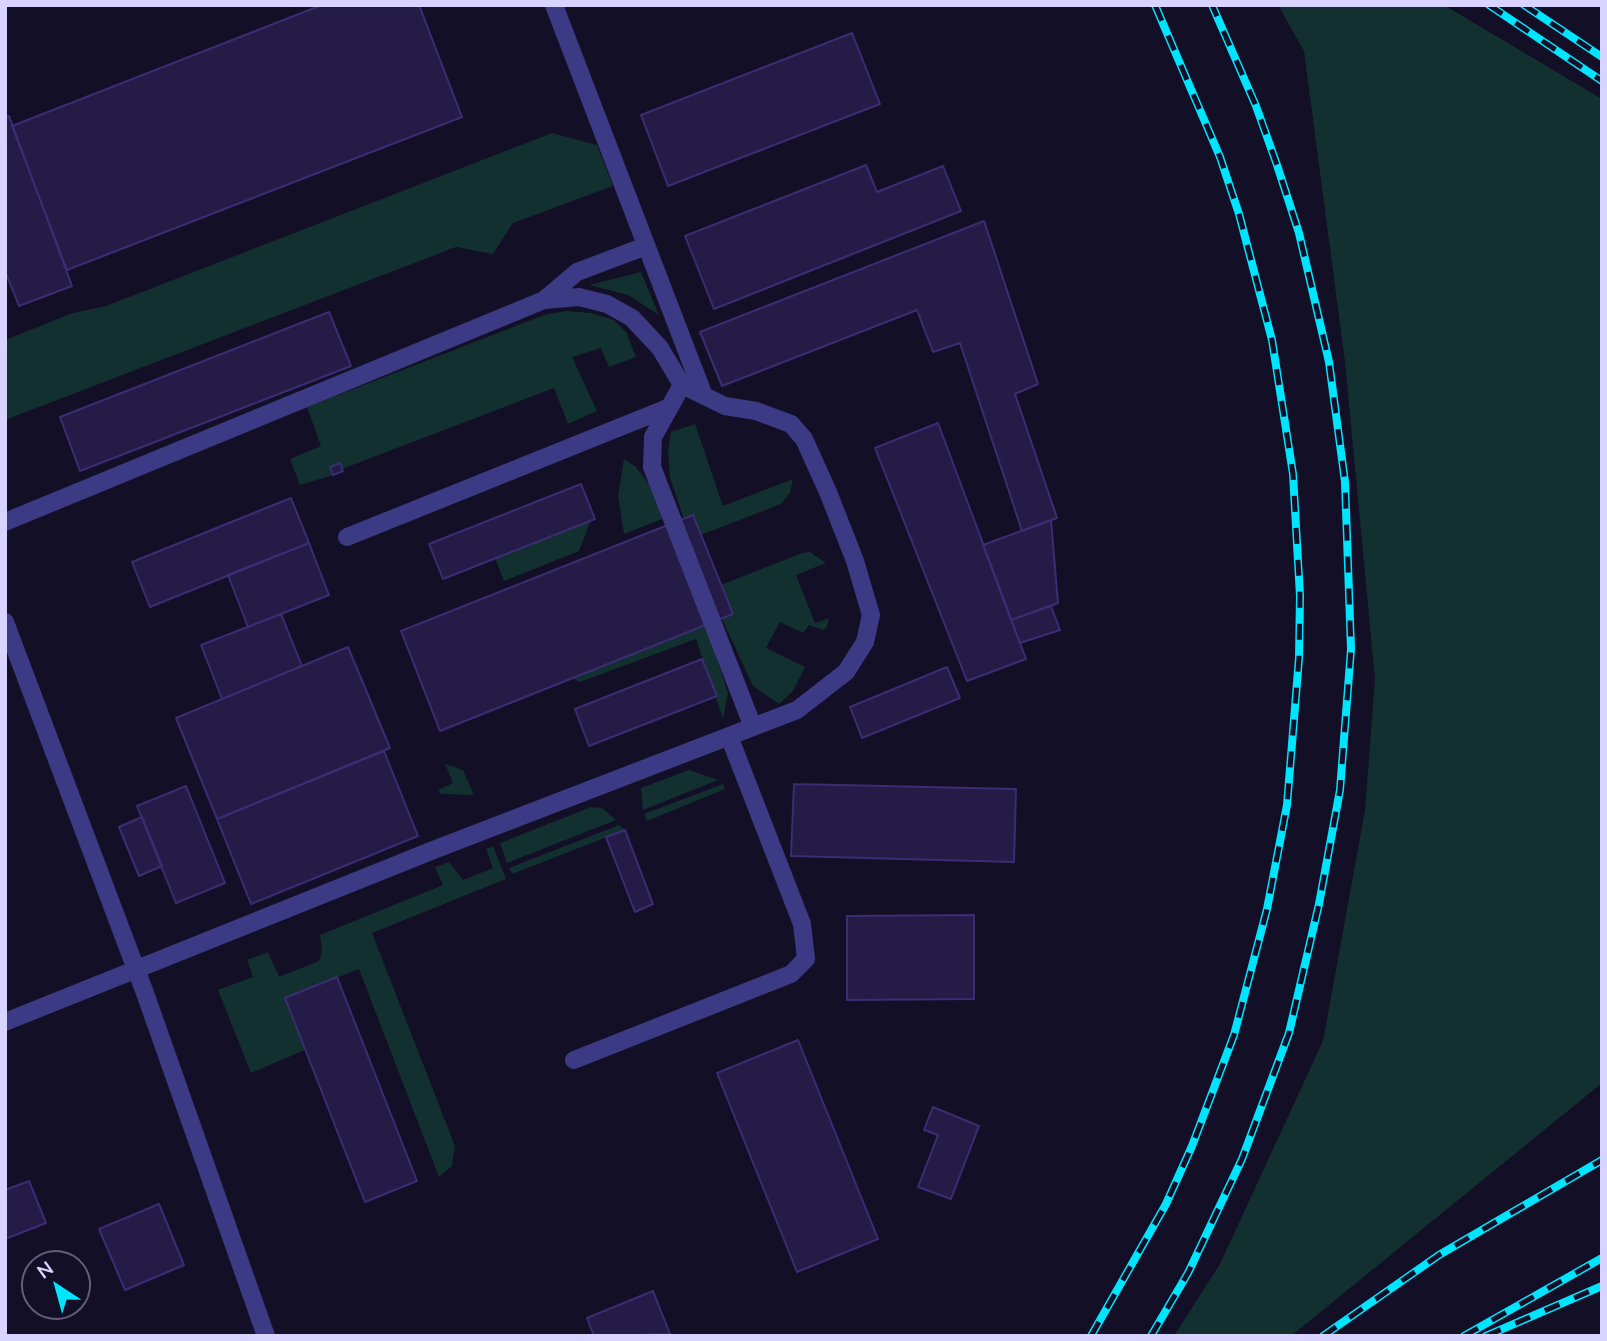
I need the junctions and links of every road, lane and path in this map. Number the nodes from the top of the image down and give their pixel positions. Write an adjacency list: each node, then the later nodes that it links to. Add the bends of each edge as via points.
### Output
1 (554, 5): 2 (street)
2 (646, 246): 3 (street, via 577,272); 5 (street)
3 (544, 300): 4 (street, via 579,297 607,304 632,318 660,348); 7 (street)
4 (682, 385): 5 (street); 6 (street)
5 (704, 396): 10 (street, via 790,424 804,439 851,550 871,615 865,642 846,672 797,710)
6 (670, 407): 8 (street); 10 (street, via 653,437 652,467)
7 (5, 522)
8 (347, 537)
9 (5, 622): 12 (street)
10 (753, 727): 11 (street)
11 (729, 736): 12 (street); 14 (street, via 802,924 806,959 791,974)
12 (137, 970): 13 (street); 15 (street)
13 (5, 1022)
14 (574, 1060)
15 (266, 1336)

